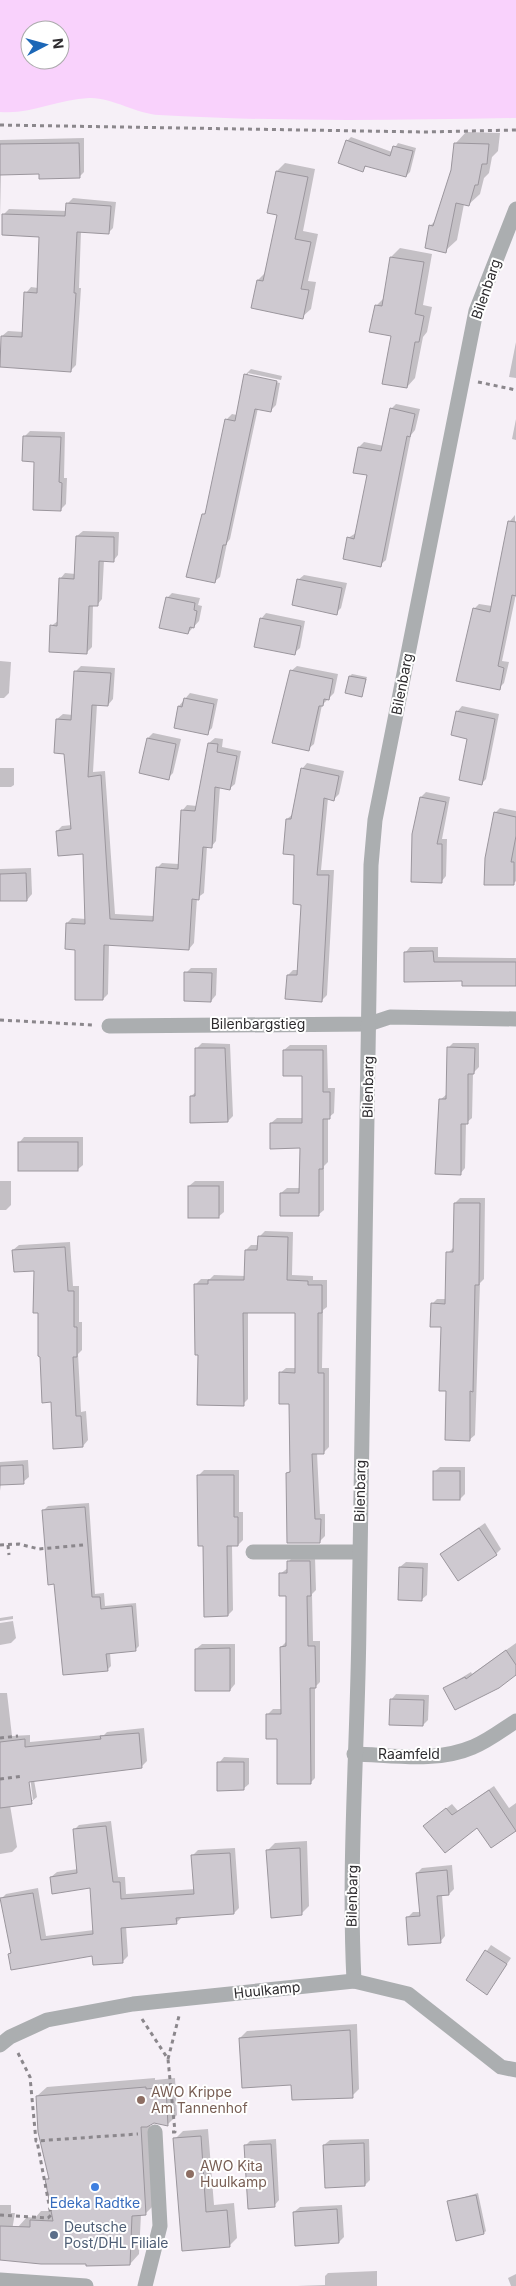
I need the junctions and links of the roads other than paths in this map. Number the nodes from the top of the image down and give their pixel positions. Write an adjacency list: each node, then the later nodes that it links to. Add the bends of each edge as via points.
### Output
1 (516, 209): 3 (street, Bilenbarg, via 476,311 375,820 371,866)
2 (516, 1020): 3 (street, Bilenbargstieg, via 390,1017)
3 (369, 1024): 4 (street, Bilenbargstieg); 6 (street, Bilenbarg)
4 (109, 1026)
5 (253, 1552): 6 (street)
6 (359, 1552): 8 (street, Bilenbarg)
7 (516, 1721): 8 (street, Raamfeld, via 474,1747 449,1754)
8 (354, 1754): 9 (street, Bilenbarg)
9 (354, 1981): 10 (street, Huulkamp, via 133,2004 47,2020); 11 (street, Huulkamp, via 408,1994 501,2067)
10 (5, 2041)
11 (516, 2070)
12 (155, 2132): 15 (street, via 160,2226)
13 (0, 2280): 14 (street)
14 (86, 2286)
15 (145, 2286)

